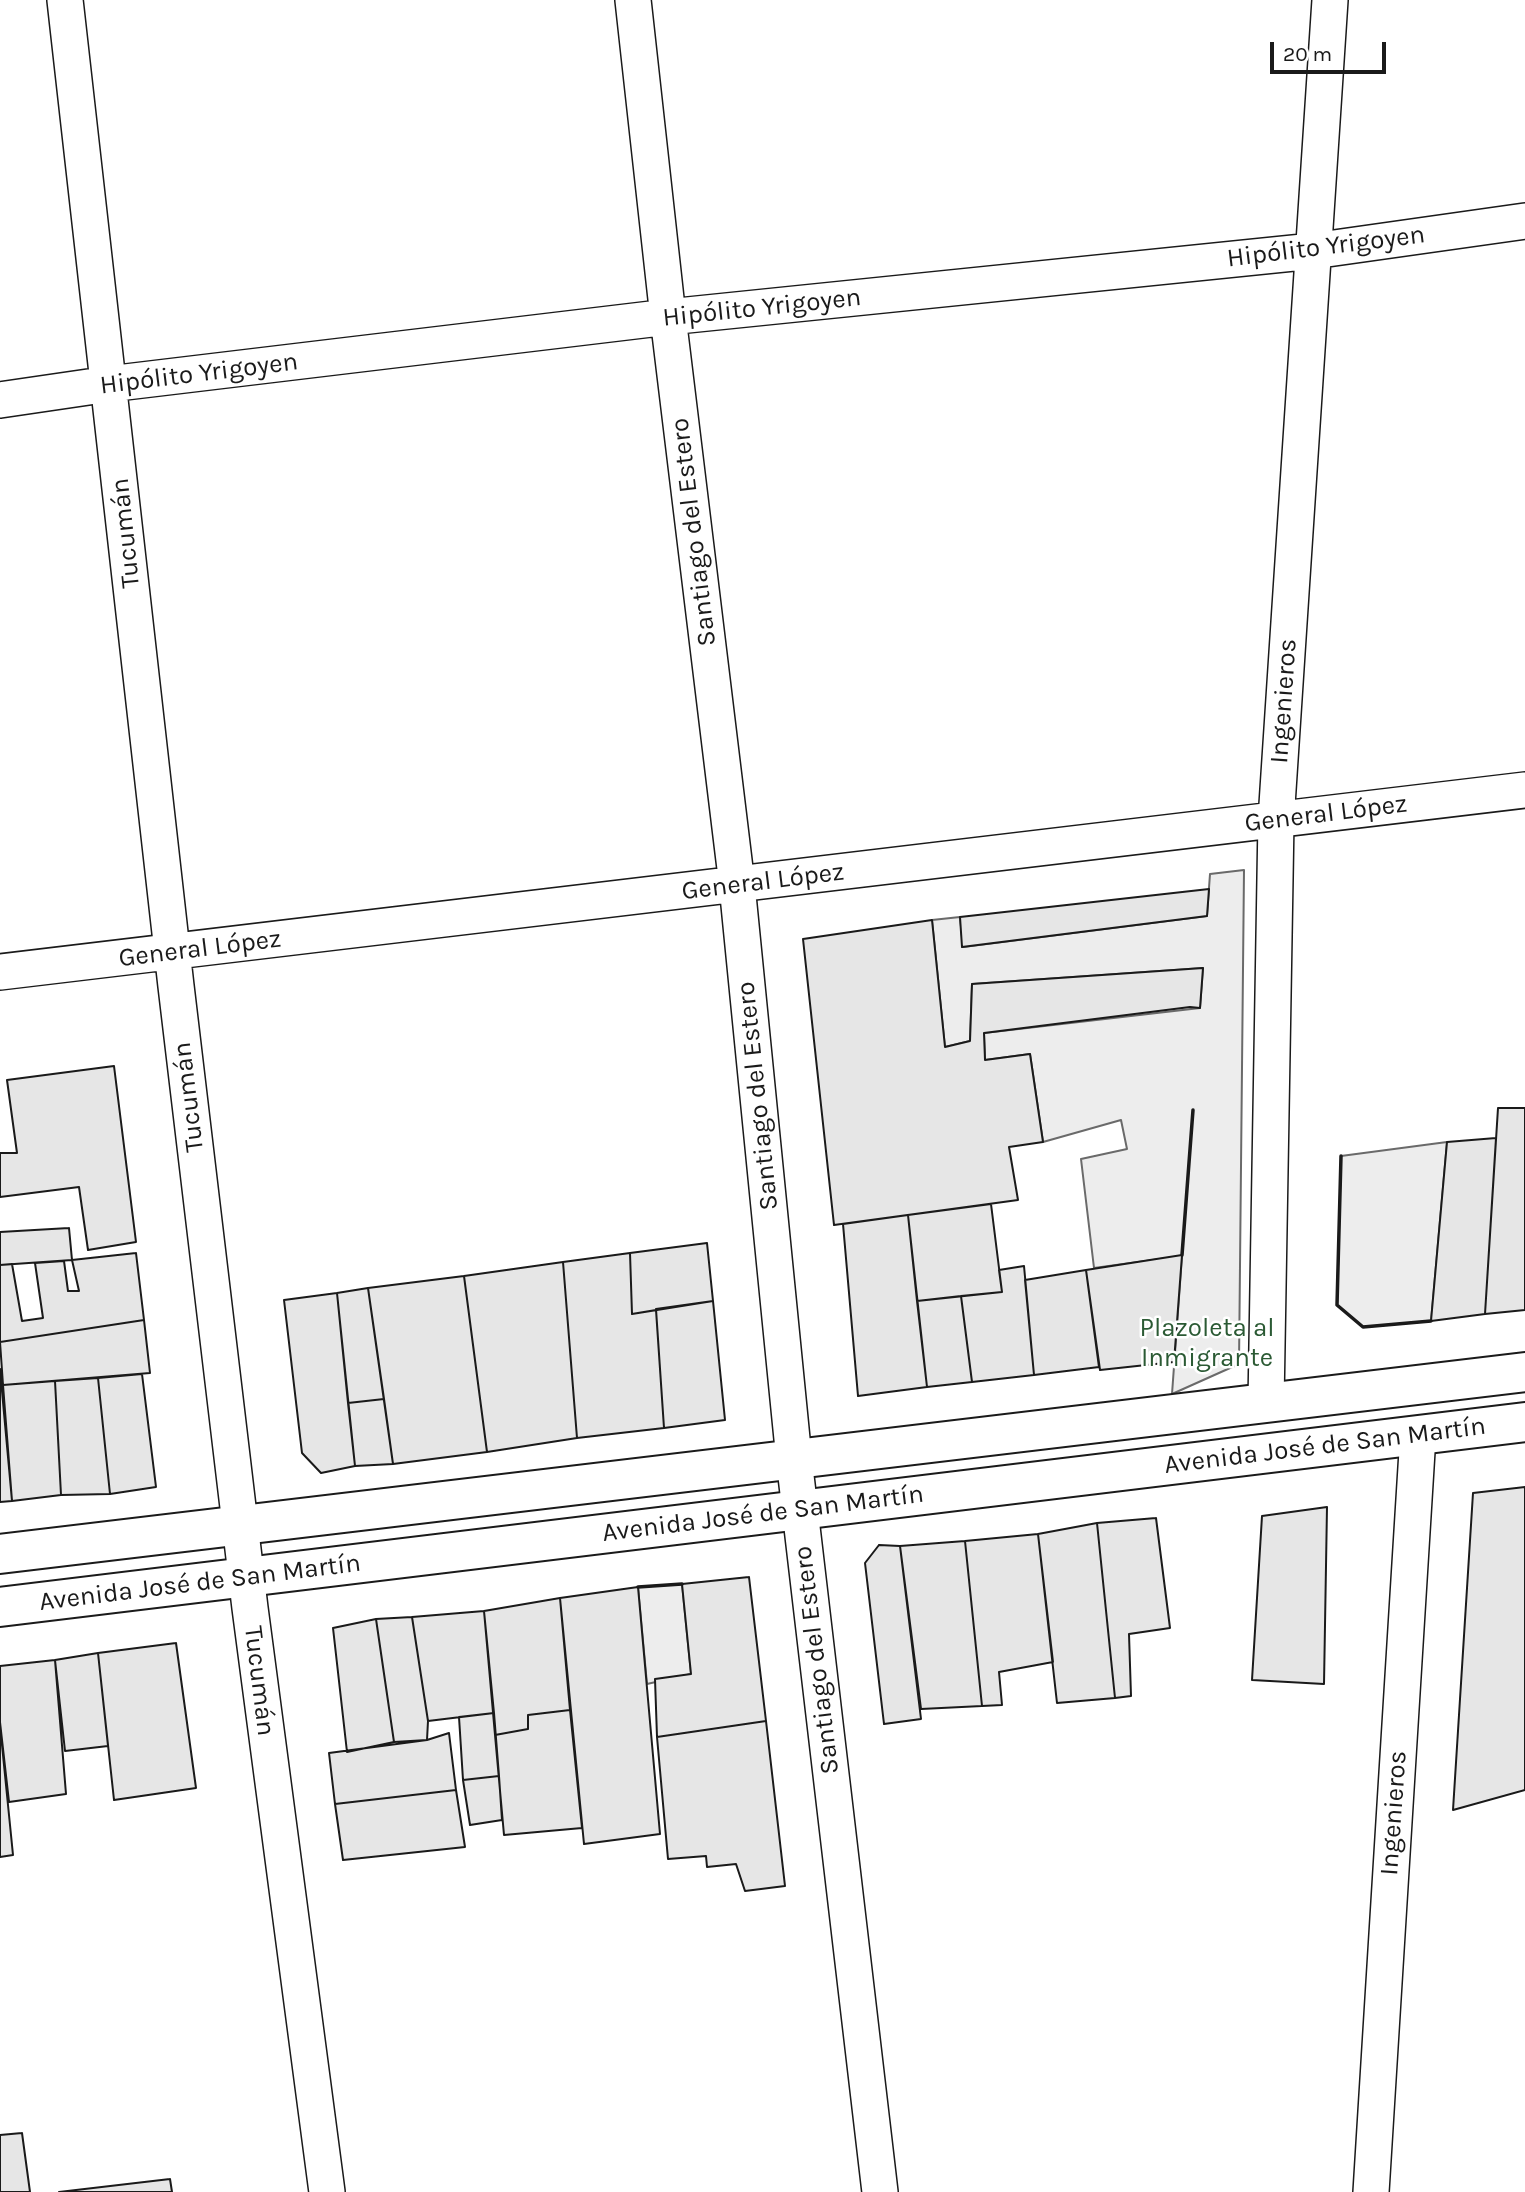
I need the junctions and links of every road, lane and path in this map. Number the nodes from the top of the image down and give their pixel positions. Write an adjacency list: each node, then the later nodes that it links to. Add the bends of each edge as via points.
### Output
1 (65, 0): 7 (street, Tucumán)
2 (633, 0): 6 (street, Santiago del Estero)
3 (1330, 0): 5 (street, Ingenieros)
4 (1525, 221): 5 (street, Hipólito Yrigoyen)
5 (1313, 251): 6 (street, Hipólito Yrigoyen); 10 (street, Ingenieros)
6 (668, 317): 7 (street, Hipólito Yrigoyen); 11 (street, Santiago del Estero)
7 (109, 384): 8 (street, Hipólito Yrigoyen); 12 (street, Tucumán)
8 (0, 400)
9 (1525, 790): 10 (street, General López)
10 (1276, 820): 11 (street, General López); 15 (street, Ingenieros)
11 (737, 885): 12 (street, General López); 18 (street, Santiago del Estero)
12 (172, 952): 13 (street, General López); 20 (street, Tucumán)
13 (0, 972)
14 (1525, 1372): 15 (main road, Avenida José de San Martín)
15 (1266, 1403): 18 (main road, Avenida José de San Martín)
16 (1525, 1422): 17 (main road, Avenida José de San Martín)
17 (1418, 1434): 19 (main road, Avenida José de San Martín); 26 (street, Ingenieros)
18 (794, 1459): 19 (street, Santiago del Estero); 20 (main road, Avenida José de San Martín)
19 (800, 1510): 22 (main road, Avenida José de San Martín); 25 (street, Santiago del Estero)
20 (242, 1525): 21 (main road, Avenida José de San Martín); 22 (street, Tucumán)
21 (0, 1554)
22 (246, 1577): 23 (main road, Avenida José de San Martín); 24 (street, Tucumán)
23 (0, 1607)
24 (327, 2192)
25 (880, 2192)
26 (1371, 2192)

